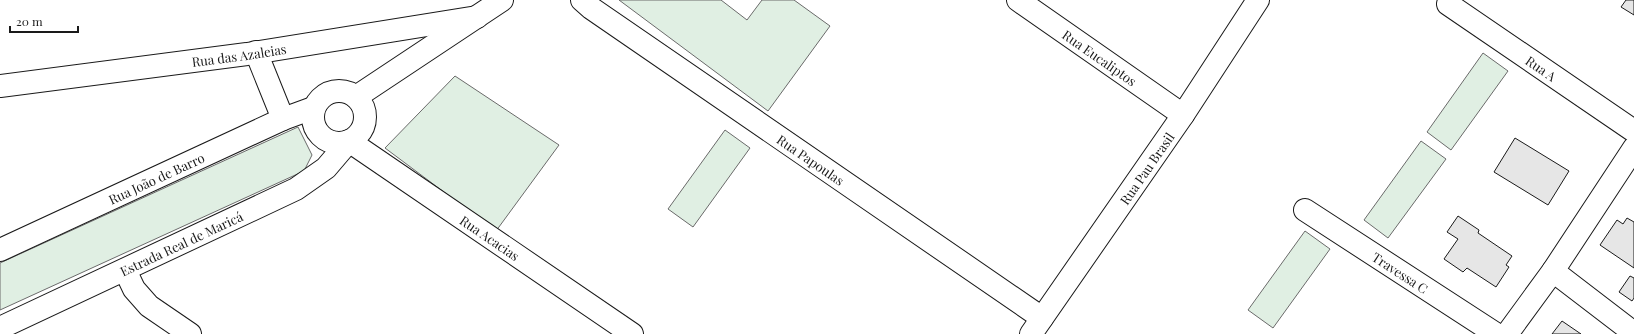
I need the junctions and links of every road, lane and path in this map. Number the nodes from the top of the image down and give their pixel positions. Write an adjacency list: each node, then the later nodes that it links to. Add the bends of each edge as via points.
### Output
1 (502, 0): 6 (street)
2 (582, 0): 20 (street, Rua Papoulas)
3 (1018, 0): 11 (street, Rua Eucaliptos)
4 (1258, 0): 11 (street, Rua Pau Brasil)
5 (1448, 4): 13 (street, Rua A)
6 (477, 17): 7 (street, Rua das Azaleias); 9 (street)
7 (256, 52): 8 (street, Rua das Azaleias); 12 (street)
8 (0, 86)
9 (356, 98): 10 (street, via 345,91 332,91 317,101); 14 (street, Estrada Real de Maricá, via 364,108 365,121 362,130)
10 (313, 108): 12 (street, Rua João de Barro); 14 (street, via 313,125 324,139 332,143)
11 (1183, 115): 20 (street, Rua Pau Brasil)
12 (283, 119): 17 (street, Rua João de Barro)
13 (1634, 131)
14 (349, 141): 18 (street, Estrada Real de Maricá, via 326,168 296,189); 24 (street, Rua Acacias)
15 (1634, 148): 19 (street)
16 (1305, 210): 25 (street, Travessa C)
17 (0, 250)
18 (125, 270): 21 (street, Estrada Real de Maricá); 23 (street, via 134,289 149,306)
19 (1553, 270): 22 (street); 26 (street)
20 (1036, 326)
21 (0, 328)
22 (1634, 333)
23 (190, 334)
24 (632, 334)
25 (1496, 334)
26 (1507, 334)

